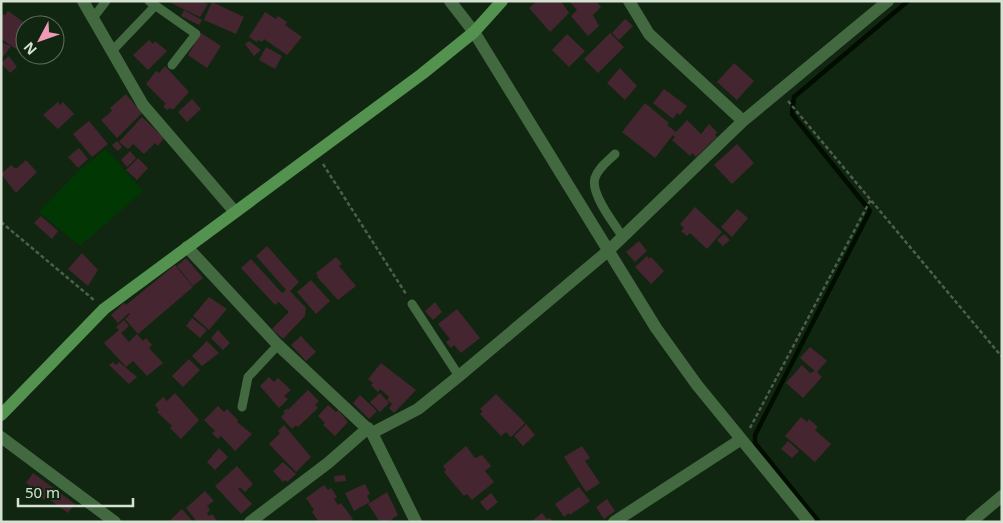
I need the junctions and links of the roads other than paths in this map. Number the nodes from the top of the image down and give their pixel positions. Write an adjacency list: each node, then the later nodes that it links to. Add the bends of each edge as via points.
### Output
1 (83, 1): 8 (street)
2 (106, 1): 8 (lane)
3 (450, 1): 9 (street)
4 (502, 1): 9 (street)
5 (629, 1): 12 (street, via 649,34)
6 (888, 1): 12 (street)
7 (152, 4): 10 (lane); 11 (lane, via 196,34)
8 (93, 18): 10 (street)
9 (474, 32): 14 (street); 17 (street)
10 (112, 51): 14 (street, via 143,105)
11 (172, 65)
12 (744, 121): 15 (street)
13 (615, 154): 15 (lane, via 594,181 605,210)
14 (235, 212): 16 (street)
15 (623, 237): 17 (street)
16 (187, 247): 19 (street); 22 (street, via 104,309)
17 (608, 251): 20 (street); 25 (street, via 656,328)
18 (412, 304): 20 (lane)
19 (278, 345): 21 (lane, via 248,377); 23 (street)
20 (459, 376): 23 (street, via 418,409)
21 (242, 407)
22 (1, 415)
23 (370, 430): 28 (street); 29 (street)
24 (1, 437): 27 (street)
25 (740, 440): 30 (street); 31 (street)
26 (1002, 496): 32 (street)
27 (115, 522)
28 (250, 522)
29 (416, 522)
30 (614, 522)
31 (809, 522)
32 (971, 522)

